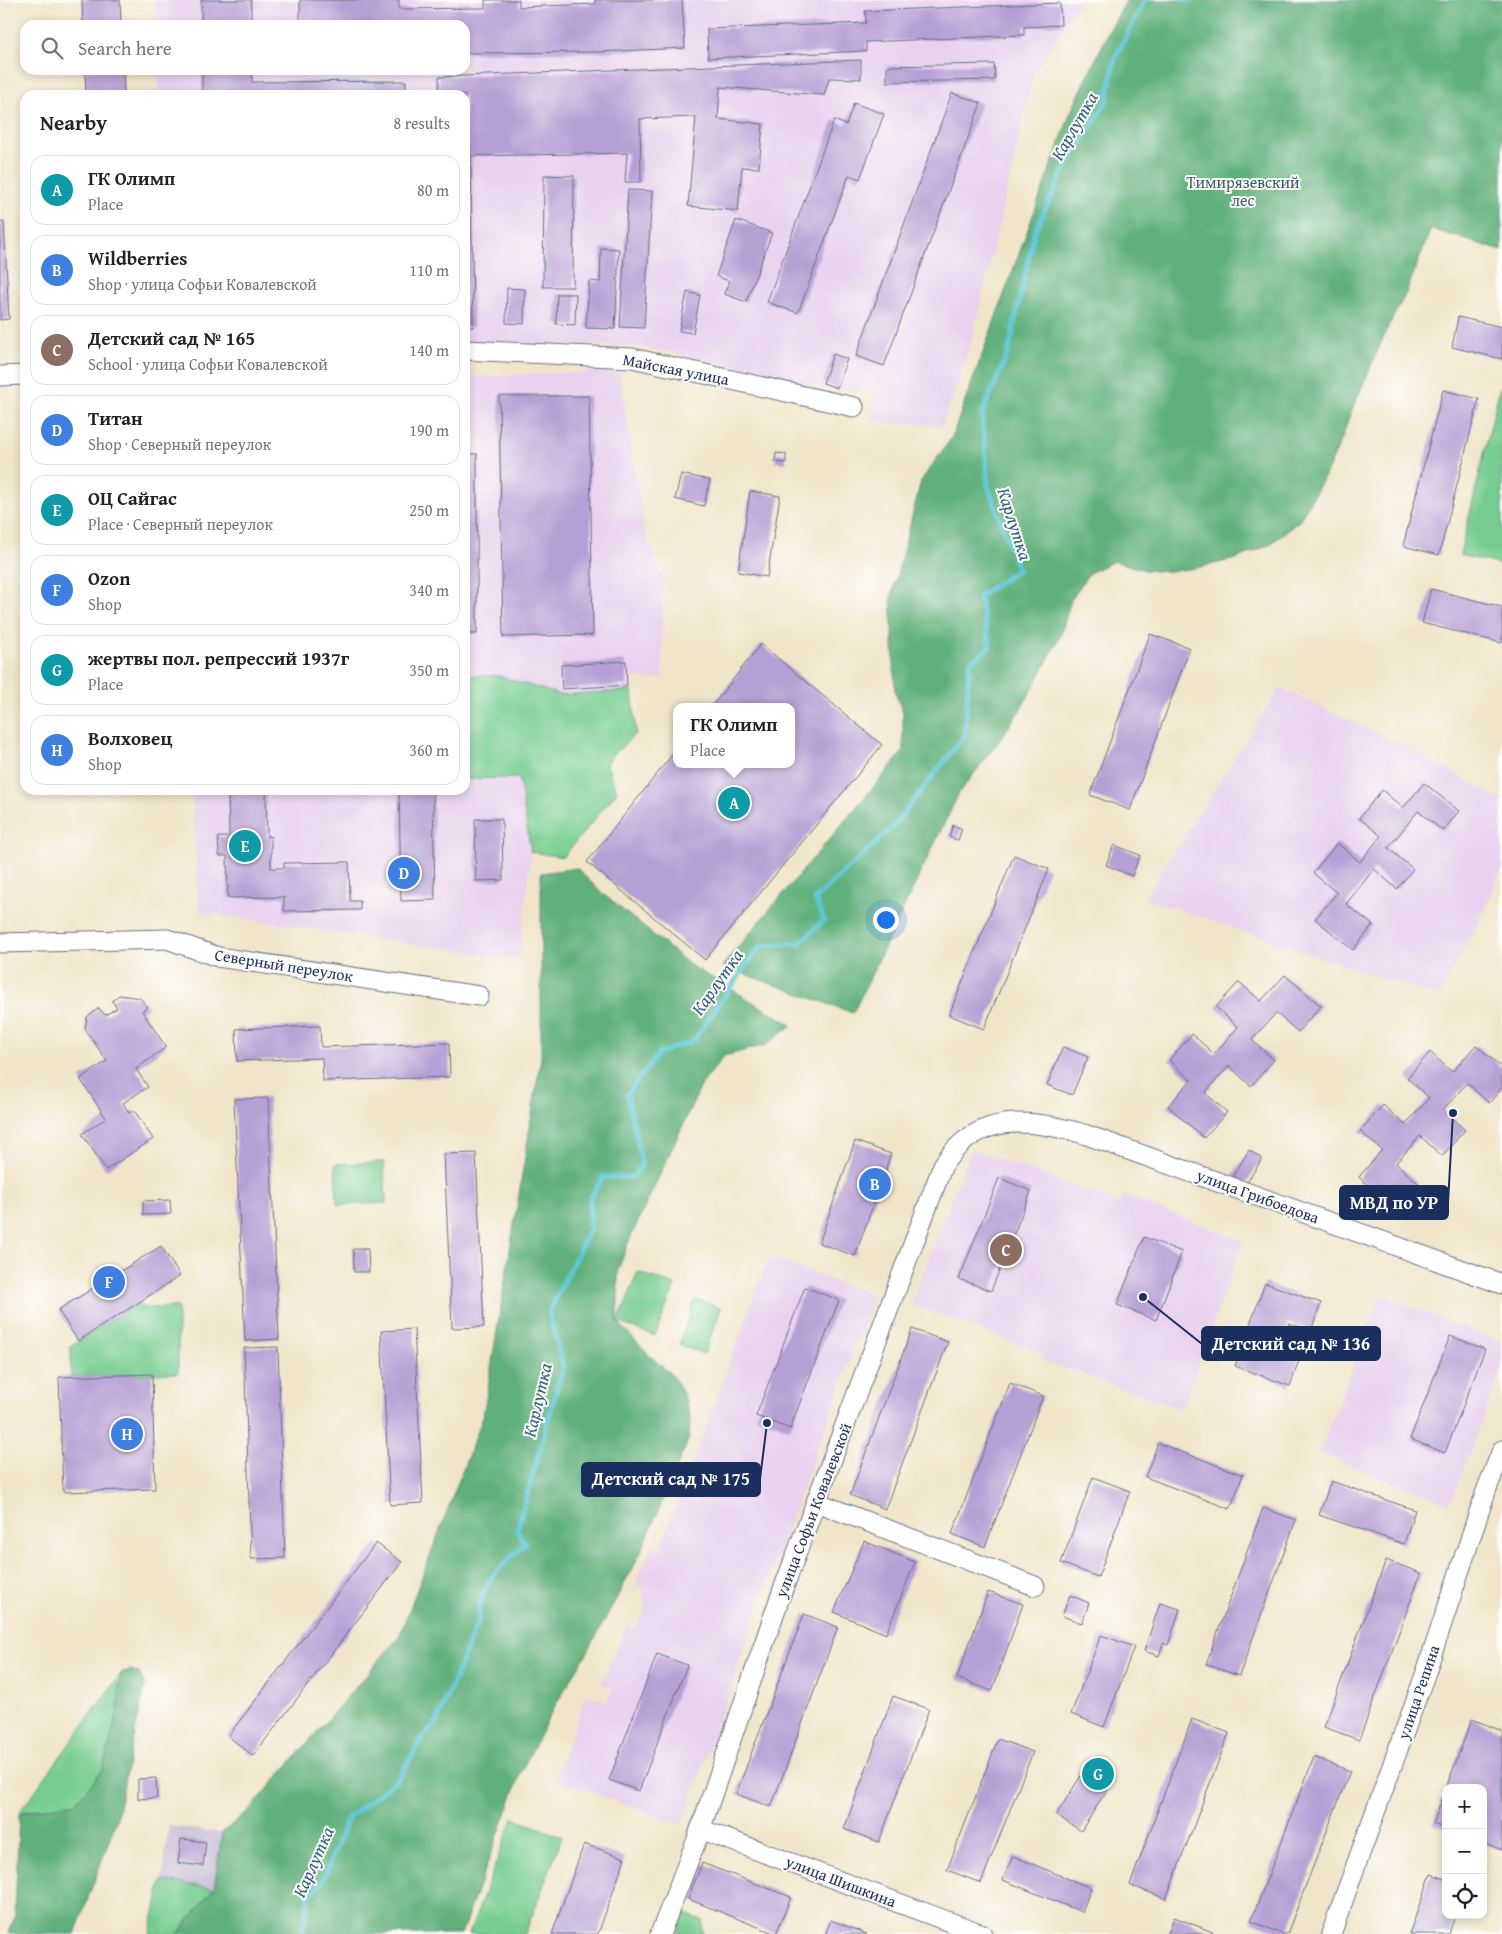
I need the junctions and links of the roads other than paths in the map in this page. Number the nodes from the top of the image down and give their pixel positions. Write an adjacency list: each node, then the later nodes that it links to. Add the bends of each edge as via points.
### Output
1 (470, 350): 4 (street, Майская улица, via 632,358)
2 (20, 375): 3 (street)
3 (0, 376)
4 (854, 407)
5 (0, 943): 6 (street, Северный переулок, via 167,938 218,957)
6 (479, 996)
7 (1011, 1123): 8 (street, улица Грибоедова, via 1054,1126 1084,1134); 10 (street, улица Софьи Ковалевской, via 979,1131 962,1141 943,1165)
8 (1502, 1284)
9 (1502, 1450): 15 (street, улица Репина)
10 (816, 1502): 11 (street); 12 (street, улица Софьи Ковалевской)
11 (1035, 1586)
12 (700, 1828): 13 (street, улица Софьи Ковалевской); 14 (street, улица Шишкина)
13 (660, 1934)
14 (982, 1934)
15 (1331, 1934)

